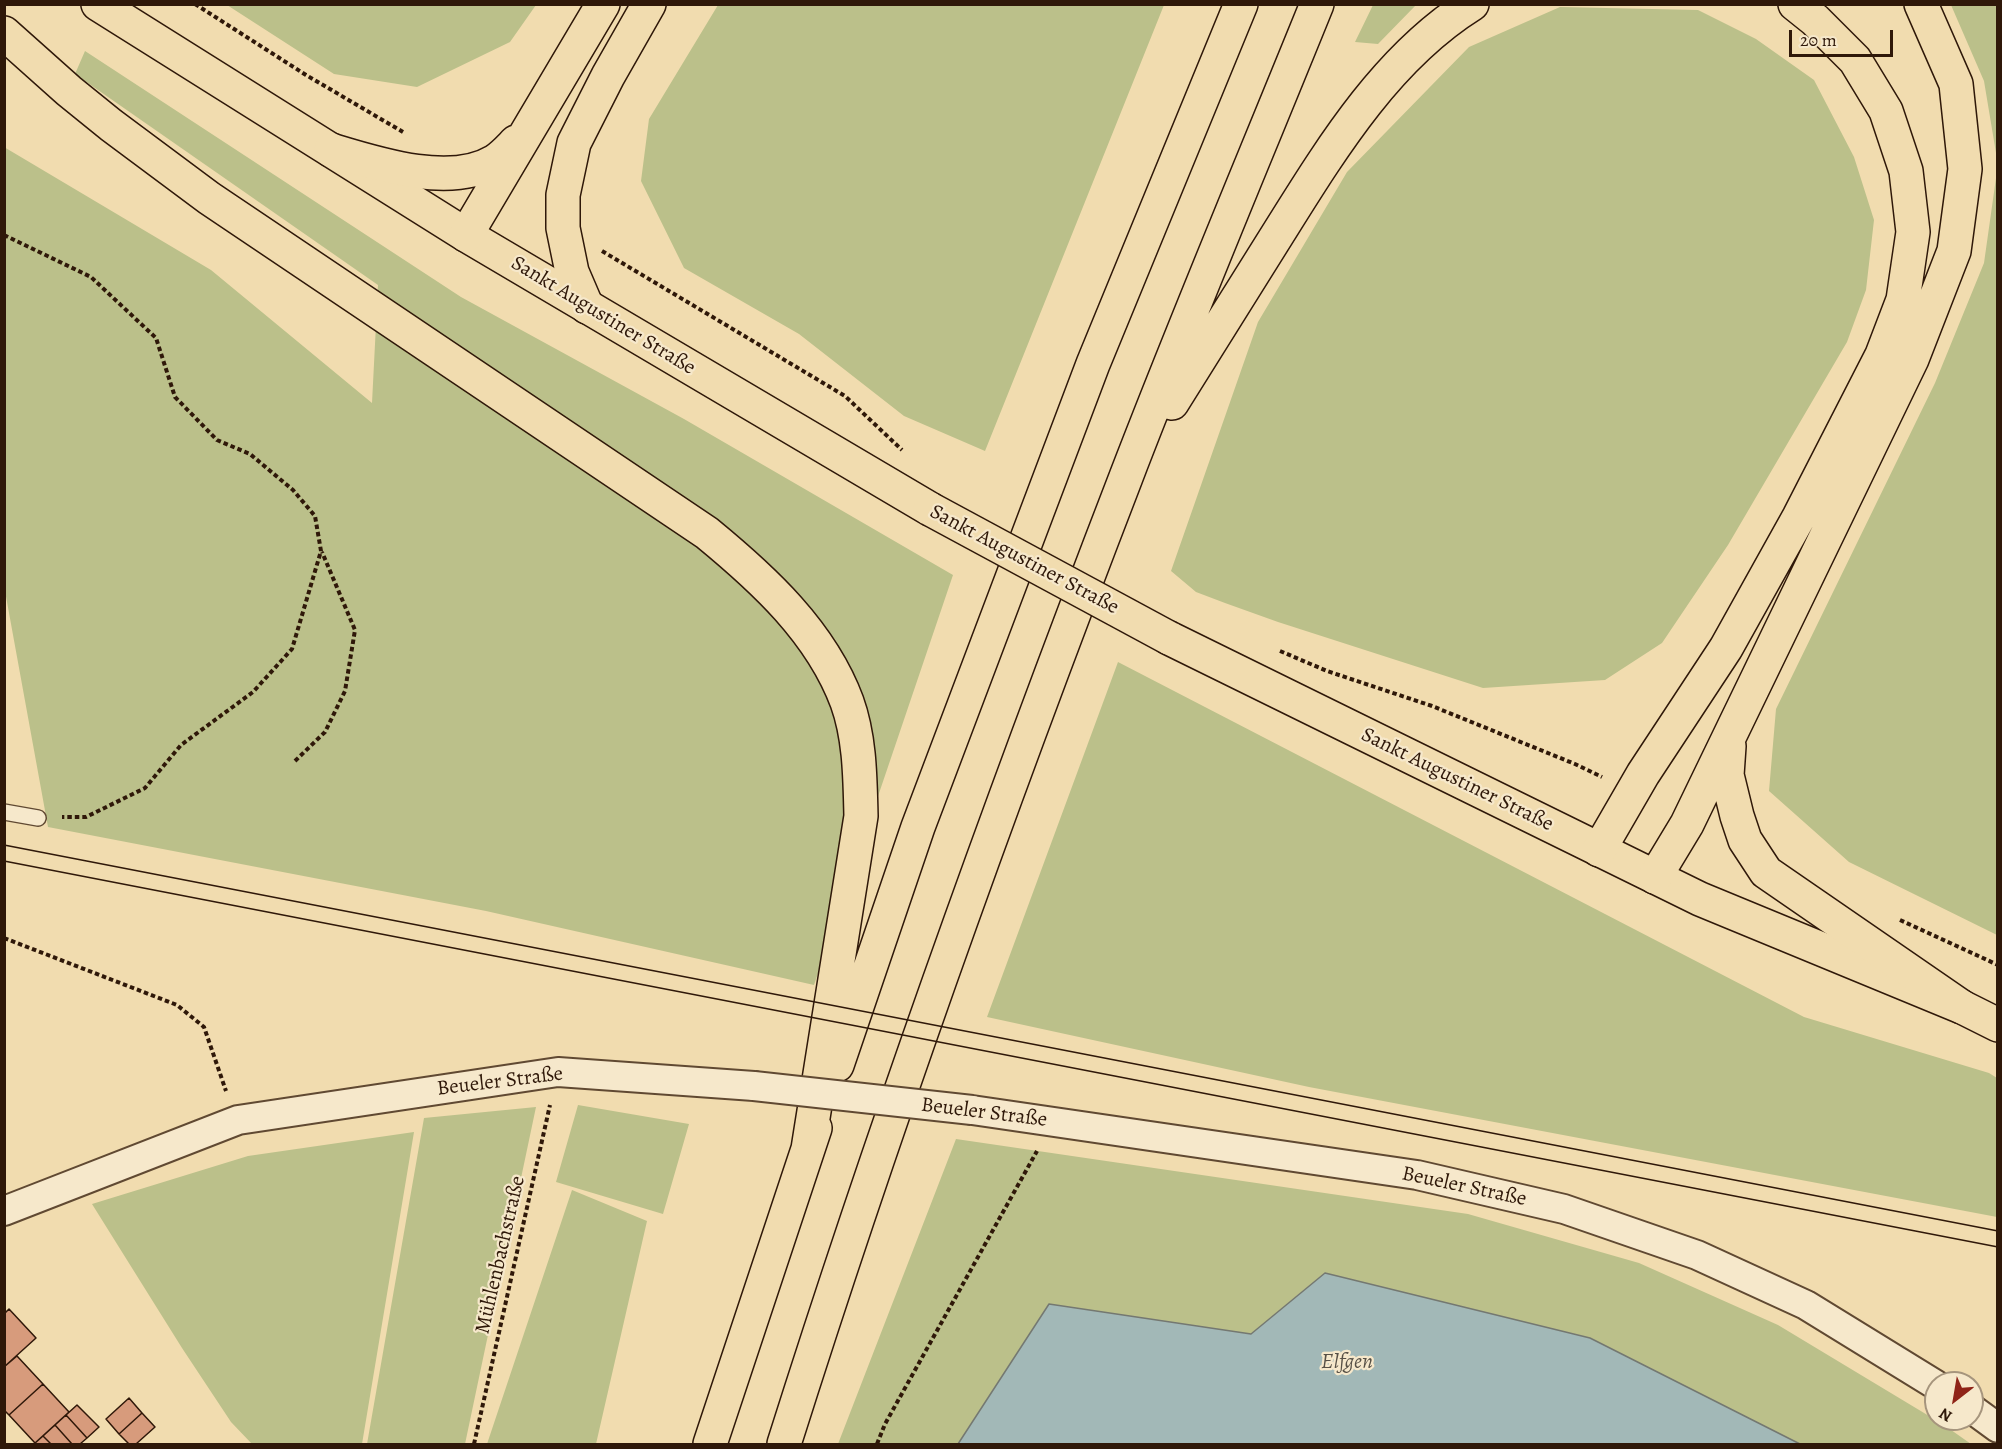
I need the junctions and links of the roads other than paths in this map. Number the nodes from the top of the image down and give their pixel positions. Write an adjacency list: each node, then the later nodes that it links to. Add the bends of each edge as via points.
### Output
1 (98, 4): 11 (main road, Sankt Augustiner Straße)
2 (603, 4): 10 (main road)
3 (649, 4): 13 (main road, via 574,143 563,195 563,228 572,272)
4 (1241, 4): 22 (main road, via 1084,386 918,827)
5 (1317, 4): 14 (main road)
6 (1472, 4): 14 (main road, via 1389,75 1340,139)
7 (1795, 4): 18 (main road, via 1855,60 1886,111 1906,171 1913,232 1903,300 1882,355 1799,517 1726,648)
8 (1921, 4): 15 (main road, via 1956,84 1965,169 1954,251 1912,359)
9 (4, 33): 22 (main road, via 69,91 209,198 707,533 744,564 804,627 847,702 860,767 861,816)
10 (526, 132): 11 (main road, via 495,161 469,171 449,173 392,169); 12 (main road)
11 (331, 150): 12 (main road, Sankt Augustiner Straße)
12 (466, 235): 13 (main road, Sankt Augustiner Straße)
13 (587, 307): 18 (main road, Sankt Augustiner Straße, bridge, via 930,509 1169,638)
14 (1127, 476): 28 (main road, via 984,855)
15 (1730, 737): 19 (main road, via 1687,824); 20 (main road, via 1727,775 1737,816 1745,840 1766,872)
16 (4, 812): 17 (lane)
17 (38, 818)
18 (1599, 850): 19 (main road, Sankt Augustiner Straße)
19 (1655, 877): 20 (main road, Sankt Augustiner Straße)
20 (1962, 1007): 21 (main road, Sankt Augustiner Straße)
21 (1998, 1025)
22 (808, 1149): 27 (main road)
23 (4, 1211): 24 (street, Beueler Straße, bridge, via 238,1120 558,1072 754,1086 972,1110 1417,1175 1564,1209 1697,1255 1806,1305)
24 (1924, 1378)
25 (1984, 1418): 26 (street)
26 (1998, 1428)
27 (710, 1444)
28 (784, 1444)

